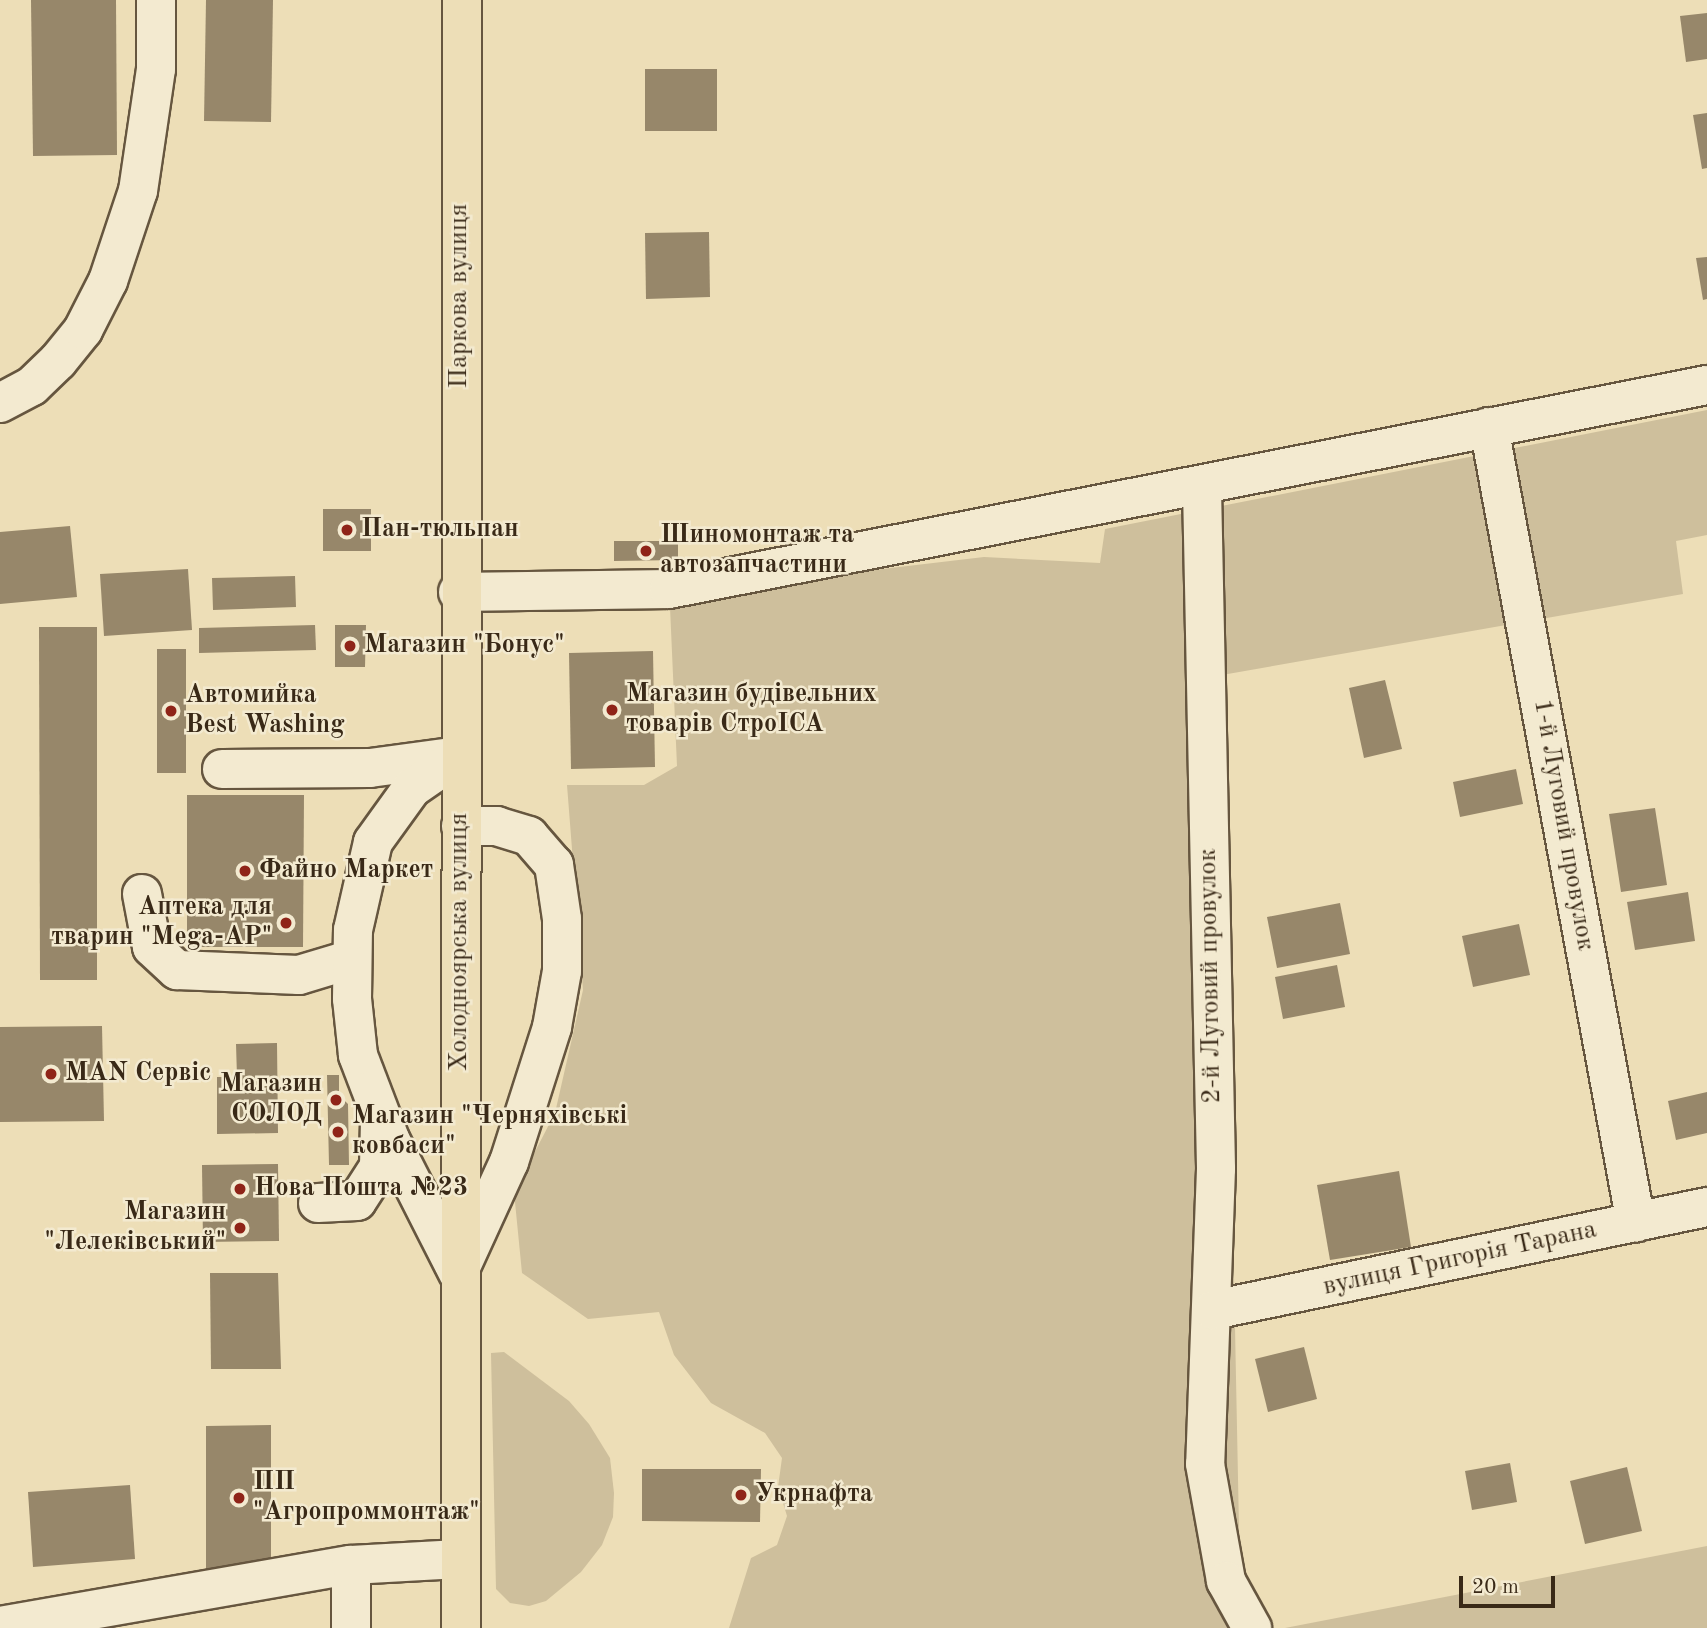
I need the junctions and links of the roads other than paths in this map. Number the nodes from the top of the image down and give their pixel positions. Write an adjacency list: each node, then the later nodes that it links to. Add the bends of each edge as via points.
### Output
1 (156, 0): 4 (street, via 156,69 138,191 108,281 83,330 58,361 32,386)
2 (462, 0): 7 (main road, Паркова вулиця)
3 (1707, 385): 5 (street)
4 (0, 403)
5 (1489, 427): 6 (street); 16 (street, 1-й Луговий провулок)
6 (1202, 488): 7 (street, via 668,589); 18 (street, 2-й Луговий провулок, via 1216,1169)
7 (458, 592): 8 (main road, Холодноярська вулиця)
8 (460, 755): 9 (street, via 370,768); 10 (main road, Холодноярська вулиця); 12 (street, via 412,788 373,842 353,930)
9 (222, 769)
10 (460, 826): 17 (main road, Холодноярська вулиця); 17 (street, via 497,826 529,836 554,865 562,919 562,971 552,1027 509,1162)
11 (142, 894): 12 (street, via 152,947 177,970 299,975)
12 (352, 959): 13 (street, via 358,1055)
13 (381, 1114): 14 (street, via 379,1167 357,1200); 17 (street)
14 (318, 1203)
15 (1707, 1207): 16 (street, вулиця Григорія Тарана)
16 (1636, 1223): 18 (street, вулиця Григорія Тарана)
17 (458, 1273): 19 (main road, Холодноярська вулиця)
18 (1213, 1310): 24 (street, 2-й Луговий провулок, via 1205,1464 1226,1581)
19 (459, 1559): 20 (street); 23 (main road, Холодноярська вулиця)
20 (351, 1565): 21 (street); 22 (street)
21 (2, 1627)
22 (351, 1628)
23 (461, 1628)
24 (1252, 1628)

